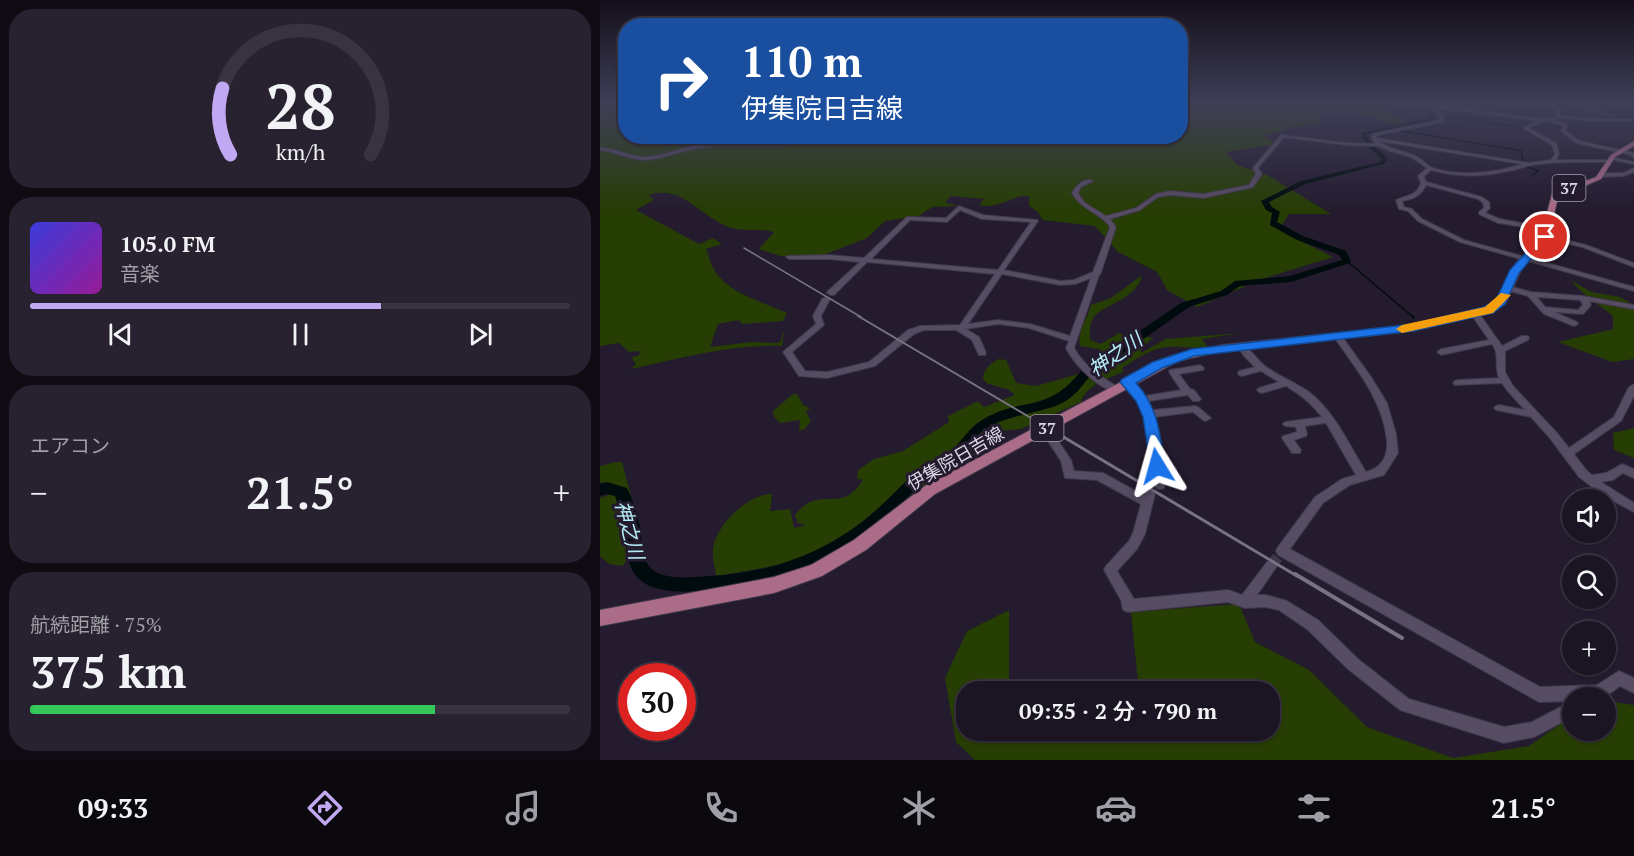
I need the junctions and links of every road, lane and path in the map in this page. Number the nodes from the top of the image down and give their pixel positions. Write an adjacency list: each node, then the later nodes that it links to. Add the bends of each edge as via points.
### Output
1 (1281, 138): 21 (street, via 1255,168 1259,174 1251,186 1203,196 1156,196 1138,209)
2 (1305, 138): 7 (street)
3 (1375, 138): 7 (street)
4 (1544, 138): 13 (street, via 1554,144)
5 (1574, 138): 10 (street)
6 (1634, 142): 10 (main road, 37)
7 (1377, 143): 15 (street); 16 (street, via 1413,157)
8 (786, 144): 9 (street, via 699,147 647,158)
9 (600, 149)
10 (1619, 151): 11 (street); 12 (main road, 37)
11 (1634, 157)
12 (1610, 159): 13 (street); 14 (street); 18 (main road, 37)
13 (1554, 161): 15 (street)
14 (1634, 163)
15 (1529, 164): 16 (street, via 1496,173)
16 (1429, 169): 20 (street, via 1421,176)
17 (1634, 170): 18 (street)
18 (1602, 175): 22 (main road, 37, via 1557,194 1551,205)
19 (1090, 181): 21 (street, via 1079,186 1074,193 1076,198)
20 (1424, 183): 22 (street, via 1480,198 1487,208 1481,213 1490,218); 24 (street, via 1414,196 1400,200 1401,208 1462,241)
21 (1105, 218): 28 (street, via 1113,227)
22 (1547, 234): 24 (main road, 伊集院日吉線 / 37); 26 (street)
23 (789, 257): 25 (street)
24 (1525, 258): 29 (main road, 伊集院日吉線 / 37); 30 (street)
25 (865, 261): 27 (street); 27 (street, via 909,218 947,220 959,208 982,217 1035,221); 39 (street, via 828,296 817,316 820,325 787,352 802,374 827,375 864,367 911,332)
26 (1634, 265)
27 (1002, 272): 28 (street, via 1064,284); 39 (street)
28 (1098, 273): 42 (street)
29 (1509, 288): 31 (street); 37 (main road, 伊集院日吉線 / 37, via 1494,307)
30 (1634, 289)
31 (1531, 294): 33 (street); 36 (street)
32 (1634, 295): 34 (street)
33 (1583, 298): 34 (street); 36 (street, via 1587,305 1580,312)
34 (1621, 303): 35 (street)
35 (1634, 307)
36 (1543, 309): 38 (street)
37 (1474, 314): 40 (main road, 伊集院日吉線 / 37, via 1413,328); 44 (street)
38 (1574, 324)
39 (960, 327): 42 (street, via 986,321 1012,323); 45 (street, via 976,339)
40 (1338, 337): 43 (main road, 伊集院日吉線 / 37); 70 (street, via 1347,353 1363,368 1386,409 1392,440 1393,453 1380,472)
41 (1525, 338): 44 (street)
42 (1072, 339): 51 (street, via 1073,355 1087,369)
43 (1241, 346): 48 (street); 51 (main road, 伊集院日吉線 / 37, via 1174,358)
44 (1498, 346): 46 (street); 50 (street)
45 (982, 352)
46 (1441, 352)
47 (1200, 368): 56 (street, via 1173,372)
48 (1262, 368): 49 (street); 52 (street)
49 (1242, 373)
50 (1504, 380): 53 (street); 61 (street)
51 (1116, 384): 57 (street); 66 (main road, 伊集院日吉線 / 37)
52 (1284, 384): 55 (street); 63 (street, via 1305,394)
53 (1458, 384)
54 (1634, 387): 68 (street, via 1618,419)
55 (1262, 390)
56 (1187, 392): 57 (street); 58 (street)
57 (1143, 399): 60 (street)
58 (1196, 399)
59 (1499, 408): 61 (street)
60 (1149, 414): 62 (street, via 1195,409); 72 (street)
61 (1535, 414): 68 (street)
62 (1206, 418)
63 (1328, 420): 64 (street); 70 (street)
64 (1300, 423): 65 (street); 67 (street, via 1302,434 1287,438)
65 (1288, 424)
66 (1045, 429): 75 (street, via 1066,460 1069,475 1099,476 1147,498 1139,534 1110,570 1128,606 1228,596); 76 (main road, 伊集院日吉線 / 37, via 930,490 860,545 816,571 774,585)
67 (1296, 450)
68 (1567, 454): 71 (street)
69 (1634, 474): 71 (street, via 1622,468 1609,477)
70 (1363, 477): 79 (street, via 1346,482 1319,500 1281,553 1539,695)
71 (1591, 479): 73 (street)
72 (1160, 485)
73 (1634, 508)
74 (1271, 566): 75 (street)
75 (1245, 602): 80 (street, via 1282,605 1312,625 1405,705 1504,735 1534,729)
76 (600, 618)
77 (1634, 686): 78 (street, via 1620,678)
78 (1607, 687)
79 (1562, 695)
80 (1562, 714)

